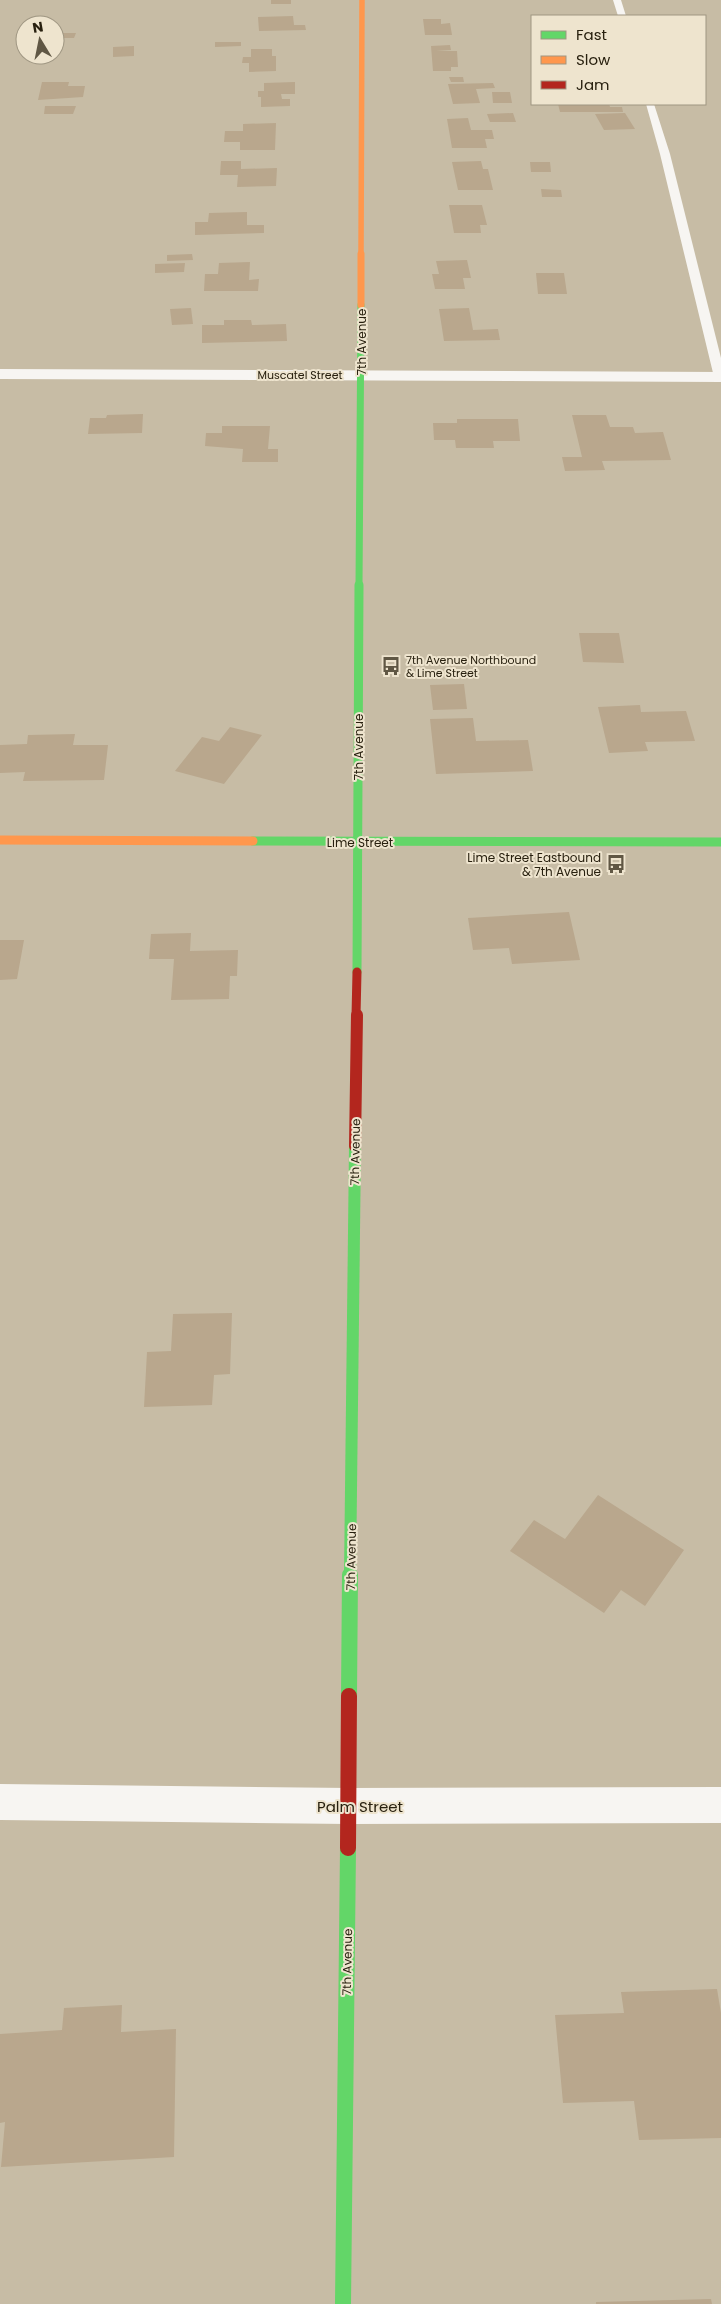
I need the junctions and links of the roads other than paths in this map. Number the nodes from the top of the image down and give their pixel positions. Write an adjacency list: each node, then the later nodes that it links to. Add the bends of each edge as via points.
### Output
1 (362, 0): 6 (street, 7th Avenue)
2 (616, 0): 3 (lane)
3 (622, 15)
4 (650, 105): 7 (lane, via 666,154)
5 (0, 374): 6 (street, Muscatel Street)
6 (361, 376): 7 (street, Muscatel Street); 9 (street, 7th Avenue)
7 (721, 377)
8 (0, 840): 9 (street, Lime Street)
9 (358, 842): 10 (street, Lime Street); 13 (street, 7th Avenue)
10 (721, 842)
11 (0, 1802): 13 (street, Palm Street)
12 (721, 1805): 13 (street, Palm Street)
13 (348, 1806): 14 (street, 7th Avenue)
14 (344, 2304)

